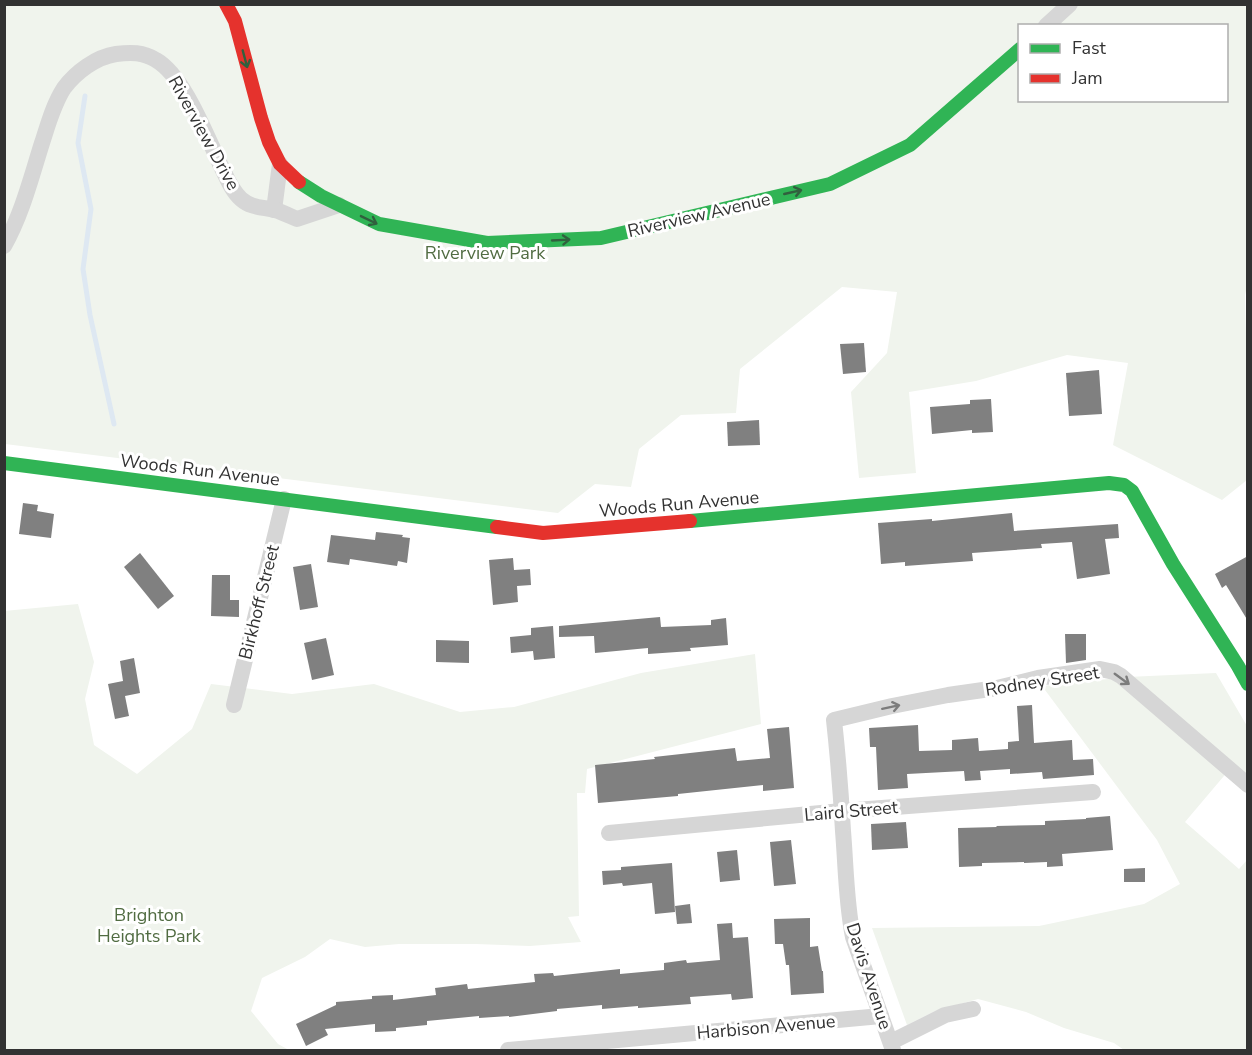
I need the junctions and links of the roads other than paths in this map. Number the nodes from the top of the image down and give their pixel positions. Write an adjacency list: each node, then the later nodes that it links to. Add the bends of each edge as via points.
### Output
1 (226, 4): 5 (street, Riverview Avenue, one-way to 5, via 235,21 266,134)
2 (1070, 4): 3 (street)
3 (1048, 24)
4 (1018, 52): 6 (street, Riverview Avenue, one-way to 4, via 379,224 487,243 601,238 830,184 910,145)
5 (280, 164): 6 (street, Riverview Avenue, via 297,180); 7 (street)
6 (339, 205): 7 (street, via 297,219)
7 (274, 210): 8 (street, Riverview Drive, via 264,210 242,199 177,81 156,60 130,52 94,62 63,90 52,112 19,215)
8 (4, 246)
9 (4, 463): 10 (street, Woods Run Avenue)
10 (284, 499): 11 (street, Woods Run Avenue, via 559,533 1123,484 1132,491); 12 (street, Birkhoff Street)
11 (1248, 684)
12 (234, 705)
13 (834, 720): 14 (street, Rodney Street, one-way to 14, via 1100,669 1121,676); 16 (street, Davis Avenue)
14 (1248, 785)
15 (1093, 792): 16 (street, Laird Street)
16 (842, 811): 17 (street, Laird Street); 19 (street, Davis Avenue, via 851,928)
17 (609, 833)
18 (973, 1009): 20 (street, via 945,1015)
19 (881, 1016): 20 (street, Davis Avenue); 21 (street, Harbison Avenue)
20 (892, 1046)
21 (508, 1050)

